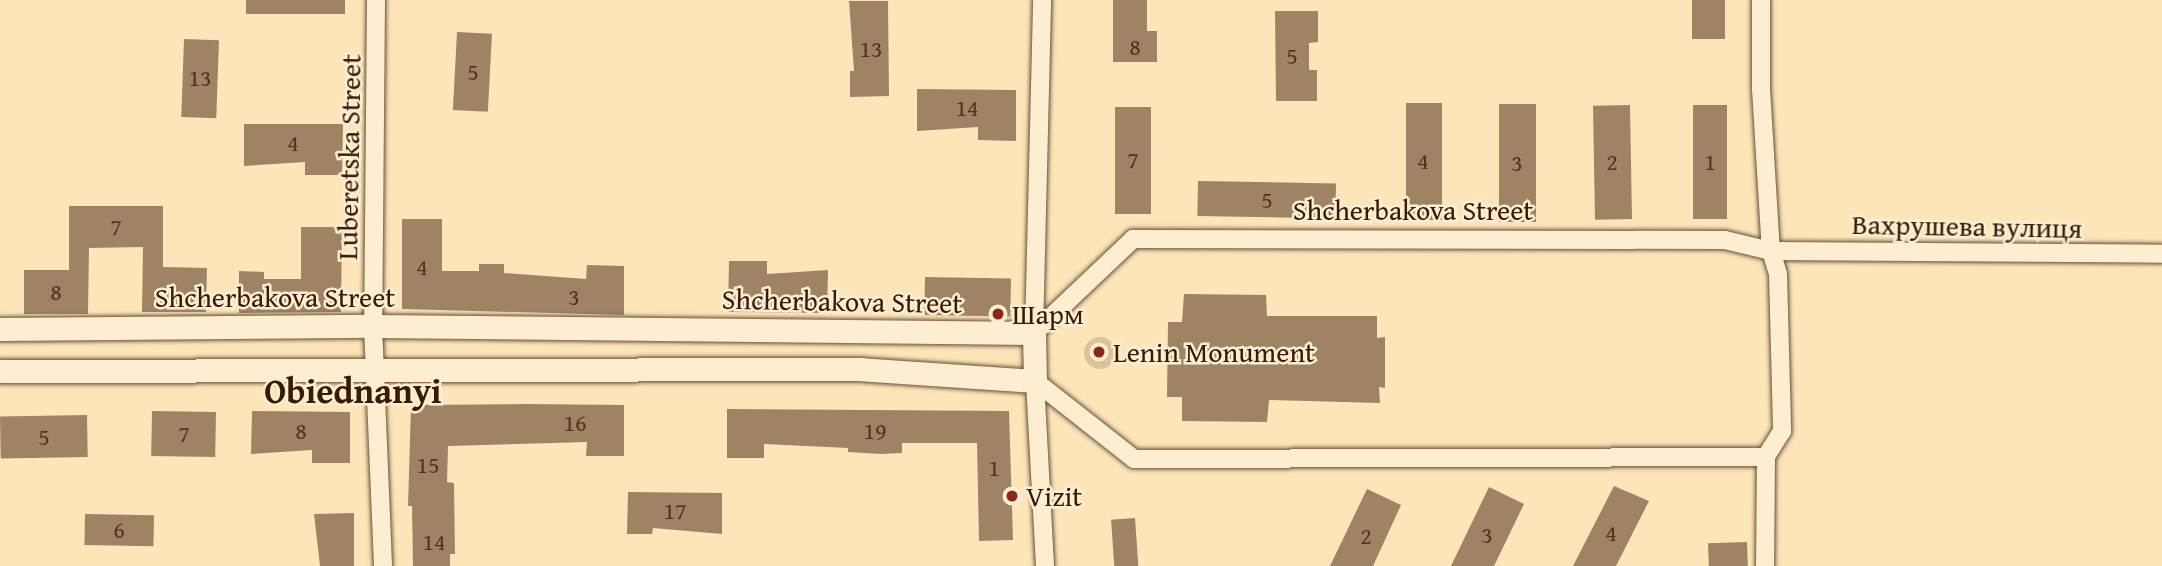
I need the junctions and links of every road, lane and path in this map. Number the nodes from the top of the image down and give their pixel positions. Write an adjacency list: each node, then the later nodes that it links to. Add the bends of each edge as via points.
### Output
1 (376, 0): 6 (street, Luberetska Street)
2 (1042, 0): 8 (street)
3 (1761, 0): 4 (street)
4 (1771, 251): 5 (street, Вахрушева вулиця); 8 (street, Shcherbakova Street, via 1725,240 1133,239); 12 (street, via 1778,274 1782,431)
5 (2162, 254)
6 (373, 326): 7 (street, Shcherbakova Street); 8 (street, Shcherbakova Street); 9 (street, Luberetska Street)
7 (0, 328)
8 (1034, 333): 11 (street)
9 (376, 368): 10 (street); 11 (street, via 861,369); 13 (street, Luberetska Street)
10 (0, 371)
11 (1035, 381): 12 (street, via 1134,458); 14 (street)
12 (1766, 457): 15 (street)
13 (383, 566)
14 (1045, 566)
15 (1765, 566)

